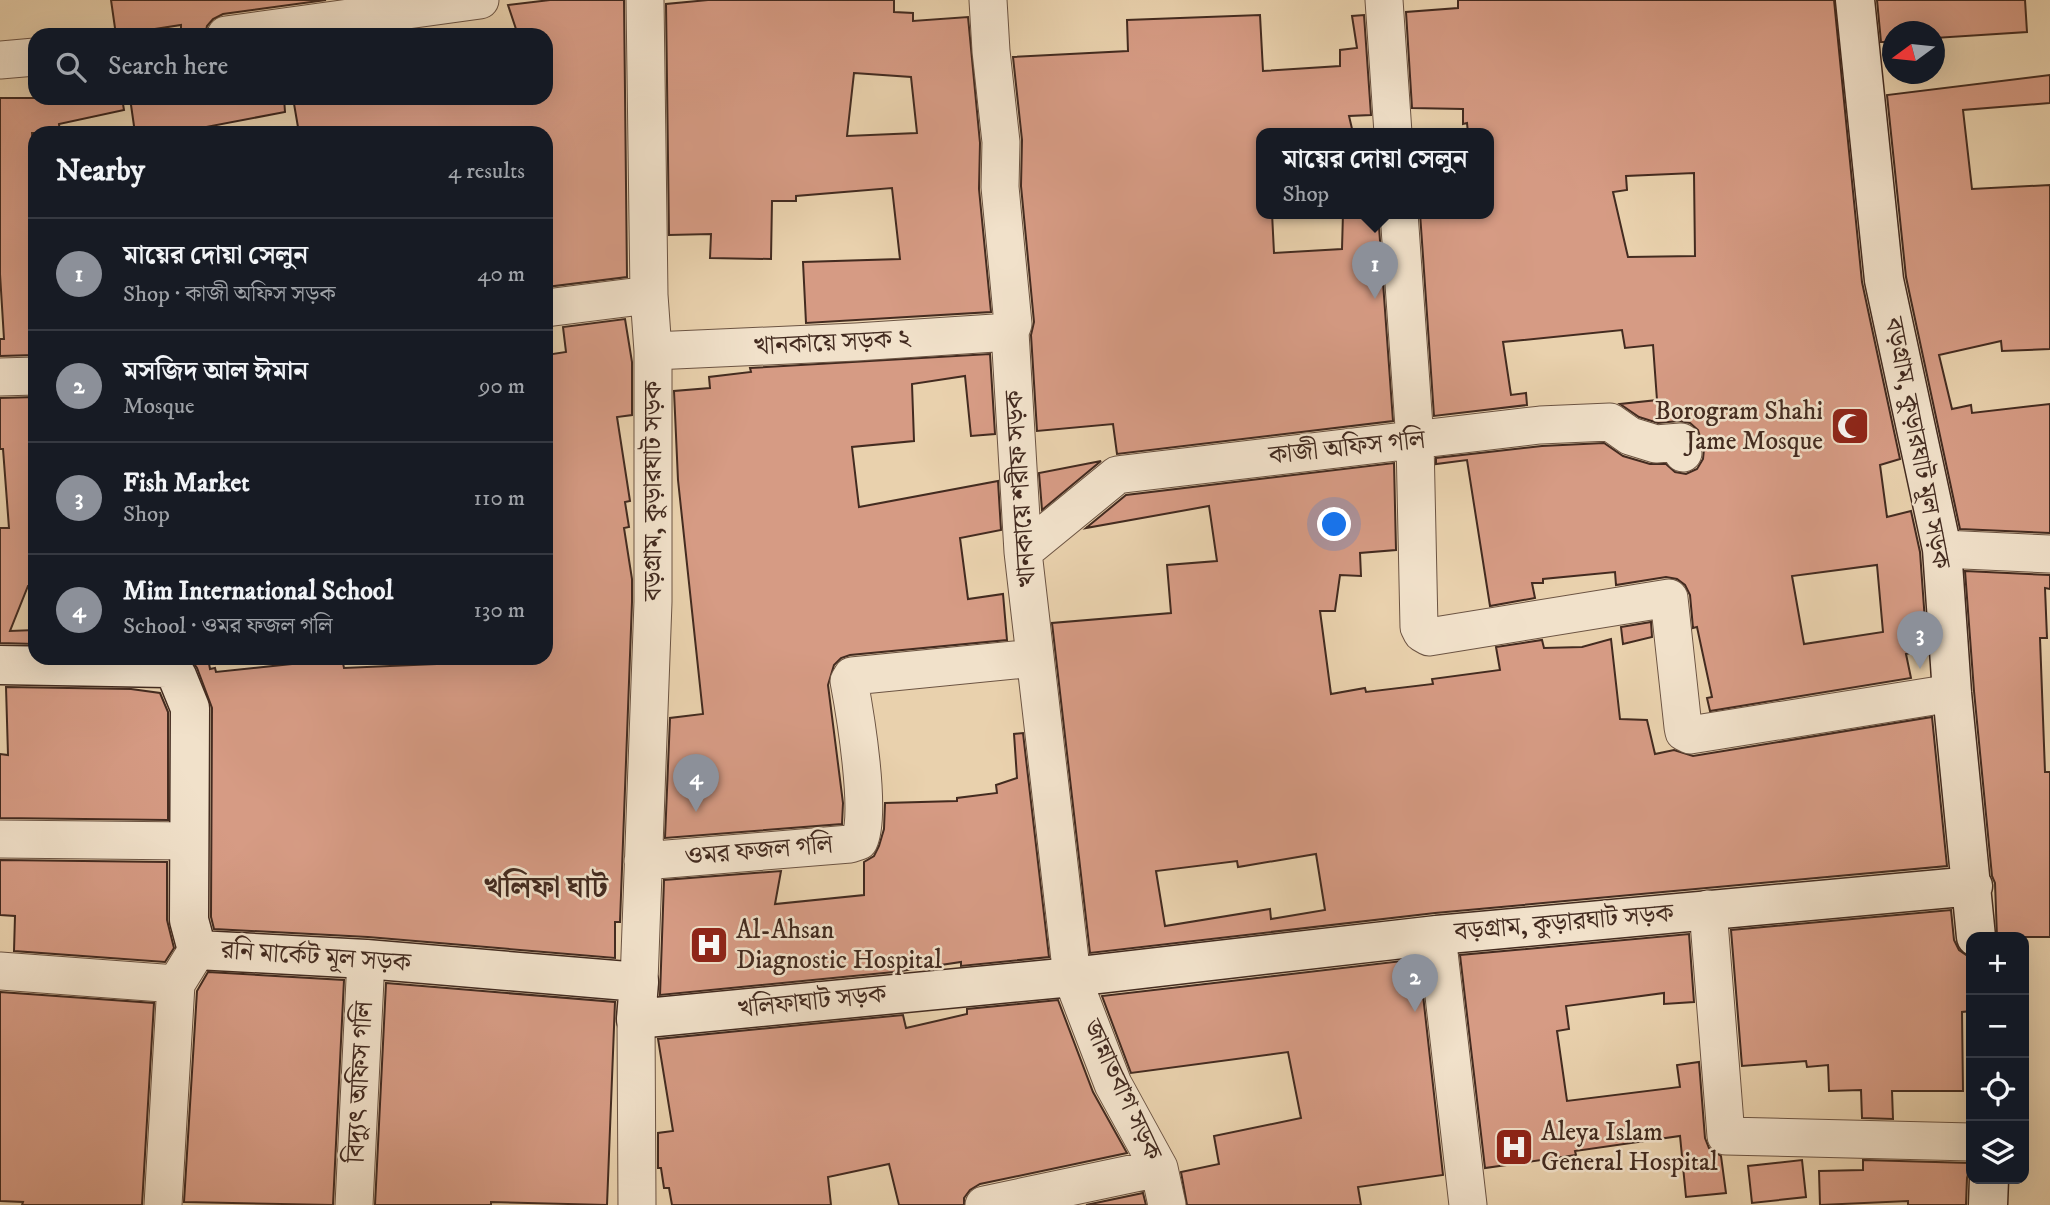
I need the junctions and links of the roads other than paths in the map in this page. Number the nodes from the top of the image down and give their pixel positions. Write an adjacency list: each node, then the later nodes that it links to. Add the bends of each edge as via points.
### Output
1 (480, 0): 6 (street)
2 (645, 0): 11 (street, বড়গ্রাম, কুড়ারঘাট সড়ক)
3 (988, 0): 13 (street, খানকায়ে শরীফ সড়ক, via 1001,142)
4 (1384, 0): 9 (street)
5 (1855, 0): 19 (street, বড়গ্রাম, কুড়ারঘাট মূল সড়ক, via 1884,279)
6 (277, 28)
7 (28, 58): 8 (street)
8 (0, 60)
9 (1393, 128)
10 (1399, 219): 17 (street)
11 (649, 295): 12 (street); 14 (street, বড়গ্রাম, কুড়ারঘাট সড়ক)
12 (553, 307)
13 (1010, 332): 14 (street, খানকায়ে সড়ক ২); 20 (street, খানকায়ে শরীফ সড়ক)
14 (653, 351): 29 (street, বড়গ্রাম, কুড়ারঘাট সড়ক, via 653,602)
15 (28, 376): 16 (street)
16 (0, 377)
17 (1415, 441): 18 (street, কাজী অফিস গলি, via 1541,425 1609,422 1630,436 1656,444 1681,442); 20 (street, কাজী অফিস গলি, via 1117,475); 26 (street, via 1419,627 1429,637 1670,598 1683,727 1690,735)
18 (1683, 453)
19 (1942, 549): 21 (street); 26 (street, বড়গ্রাম, কুড়ারঘাট মূল সড়ক)
20 (1023, 552): 22 (street, খানকায়ে শরীফ সড়ক)
21 (2050, 554)
22 (1035, 658): 29 (street, ওমর ফজল গলি, via 852,676 864,818 859,841); 37 (street, খানকায়ে শরীফ সড়ক)
23 (0, 665): 24 (street, রনি মার্কেট মূল সড়ক)
24 (28, 665)
25 (168, 665): 28 (street, রনি মার্কেট মূল সড়ক, via 190,708)
26 (1952, 693): 30 (street, বড়গ্রাম, কুড়ারঘাট মূল সড়ক)
27 (0, 838): 28 (street)
28 (189, 841): 34 (street, রনি মার্কেট মূল সড়ক, via 189,920)
29 (643, 860): 39 (street, বড়গ্রাম, কুড়ারঘাট সড়ক)
30 (1973, 887): 31 (street, বড়গ্রাম, কুড়ারঘাট সড়ক); 32 (street, বড়গ্রাম, কুড়ারঘাট মূল সড়ক)
31 (1708, 909): 33 (street, বড়গ্রাম, কুড়ারঘাট সড়ক); 40 (street, via 1726,1136)
32 (1976, 932)
33 (1437, 935): 37 (street, বড়গ্রাম, কুড়ারঘাট সড়ক); 48 (street)
34 (197, 950): 35 (street, রনি মার্কেট মূল সড়ক); 38 (street)
35 (366, 960): 39 (street, রনি মার্কেট মূল সড়ক); 44 (street, বিদ্যুৎ অফিস গলি)
36 (0, 971): 38 (street)
37 (1072, 977): 39 (street, খলিফাঘাট সড়ক); 41 (street, জান্নাতবাগ সড়ক, via 1113,1084)
38 (176, 984): 43 (street)
39 (638, 1001): 45 (street, বড়গ্রাম, কুড়ারঘাট সড়ক)
40 (1966, 1142)
41 (1158, 1168): 46 (street); 47 (street, জান্নাতবাগ সড়ক)
42 (1989, 1184): 49 (street)
43 (163, 1205)
44 (354, 1205)
45 (637, 1205)
46 (984, 1205)
47 (1167, 1205)
48 (1468, 1205)
49 (1988, 1205)

